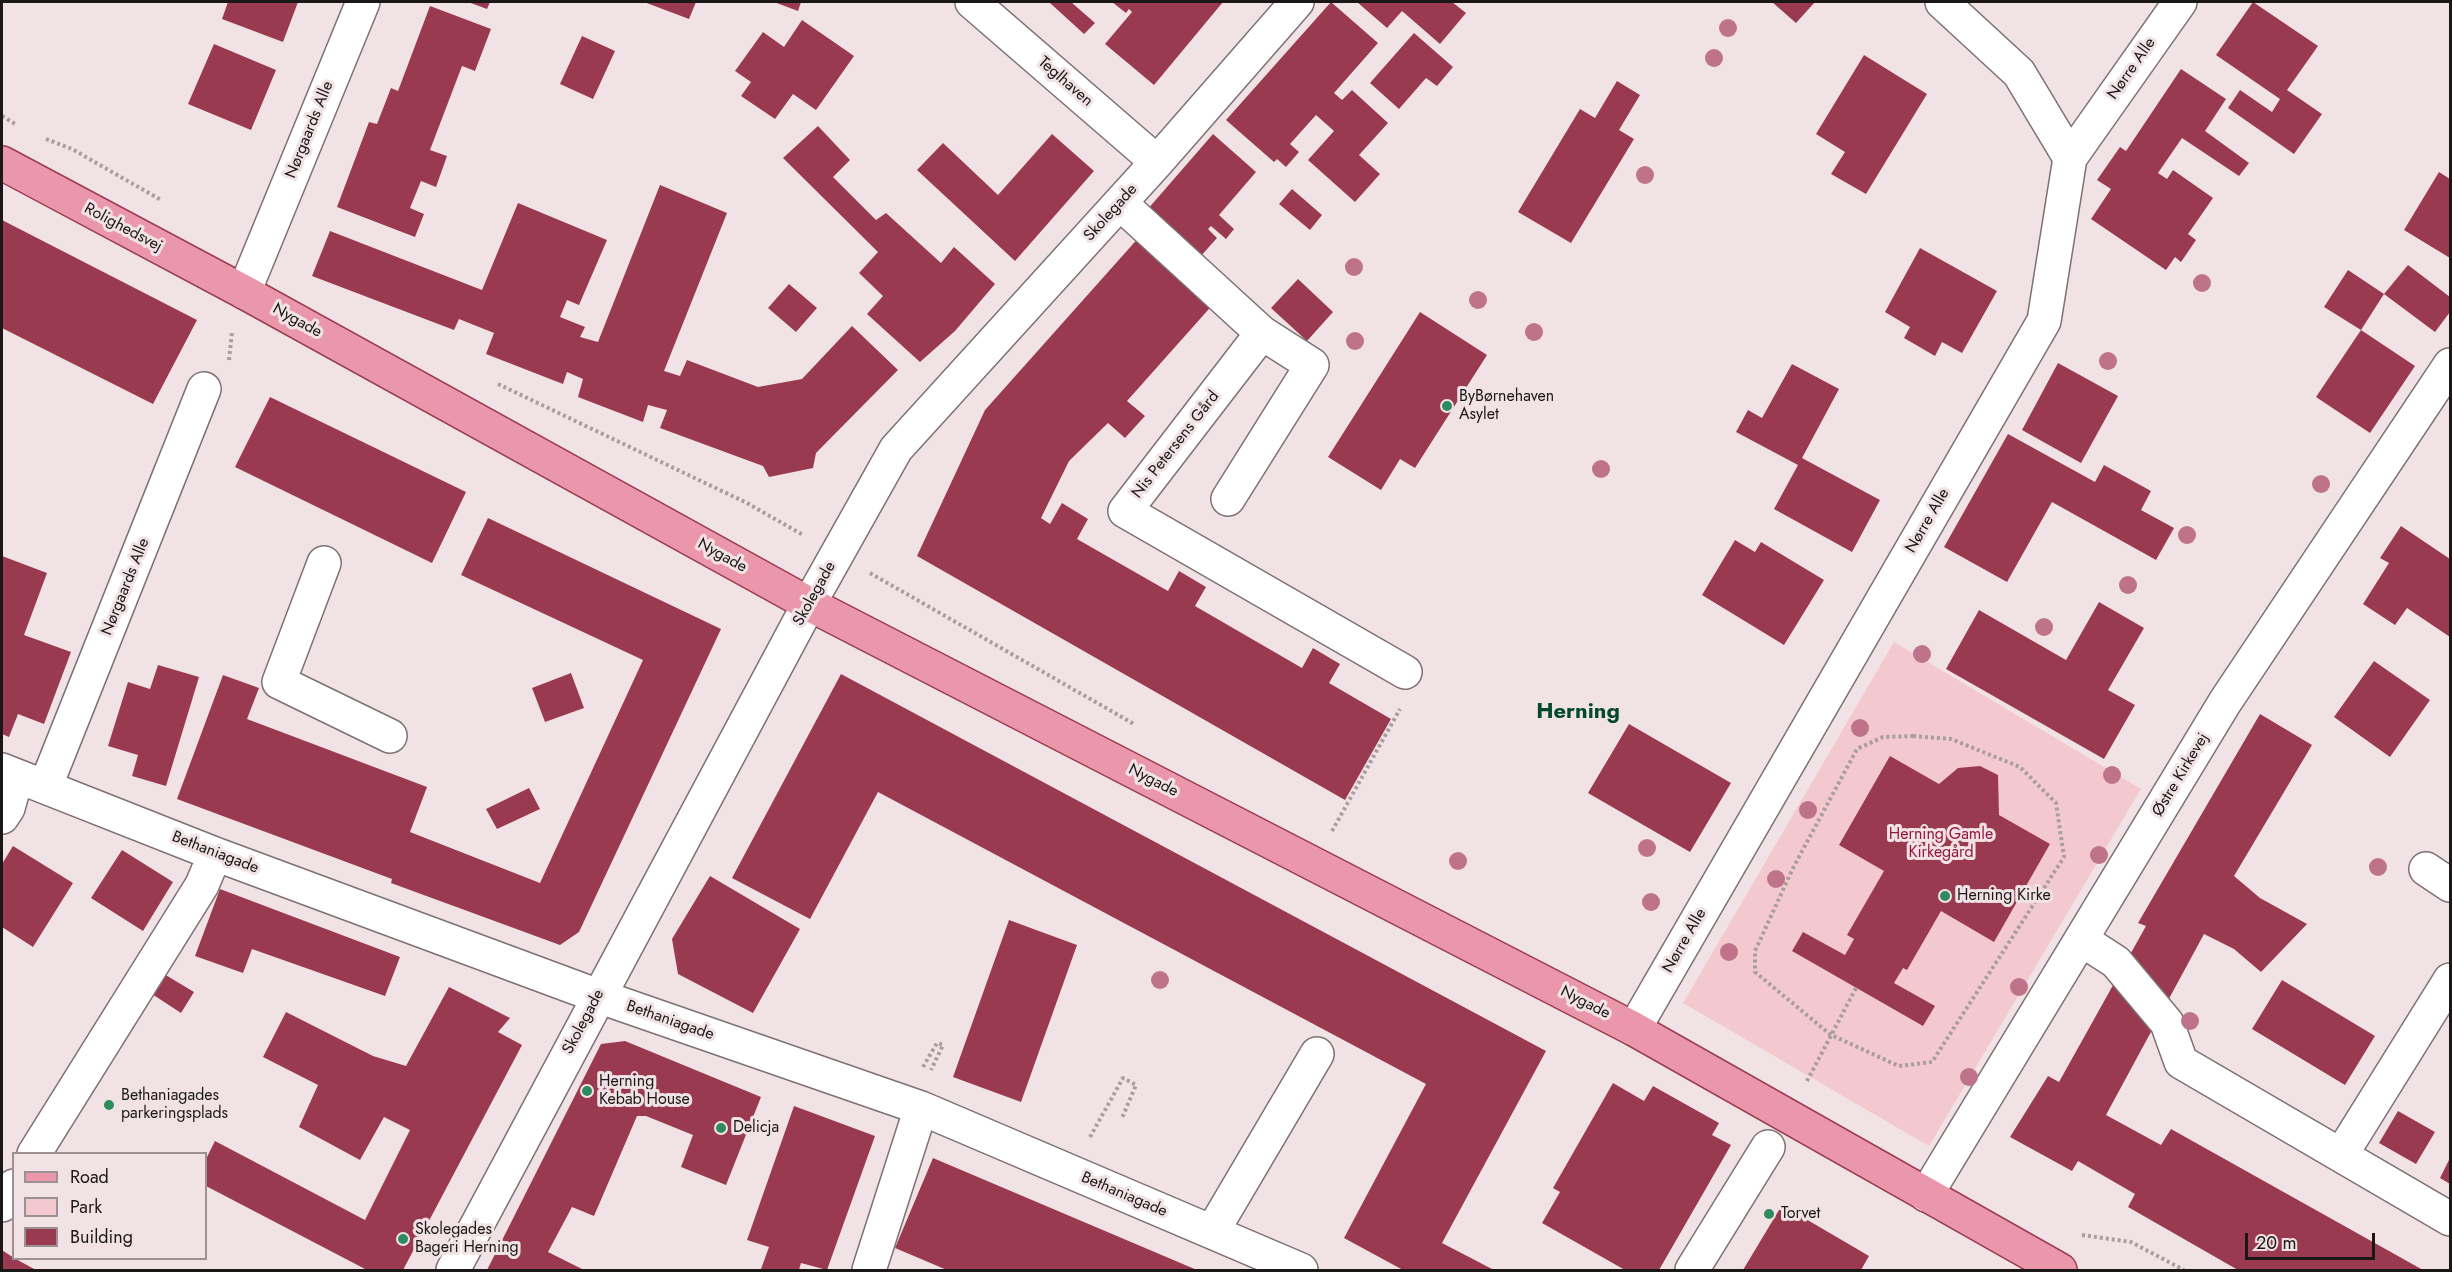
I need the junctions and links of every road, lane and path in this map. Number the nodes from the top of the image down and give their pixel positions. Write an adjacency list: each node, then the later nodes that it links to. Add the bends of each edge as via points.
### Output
1 (363, 2): 10 (street, Nørgaards Alle)
2 (972, 2): 7 (street, Teglhaven)
3 (1297, 2): 7 (street, Skolegade)
4 (1942, 2): 6 (street, via 2019,74)
5 (2180, 2): 6 (street, Nørre Alle)
6 (2070, 158): 27 (street, Nørre Alle, via 2044,321)
7 (1158, 162): 9 (street, Skolegade)
8 (2, 163): 10 (main road, Rolighedsvej)
9 (1120, 203): 11 (street); 16 (street, Skolegade, via 896,449)
10 (244, 292): 13 (path, via 233,320 231,357 215,382); 16 (main road, Nygade)
11 (1262, 333): 14 (street, via 1312,365); 17 (street, Nis Petersens Gård, via 1125,511)
12 (2451, 365): 23 (street, Østre Kirkevej, via 2226,702)
13 (204, 388): 19 (street, Nørgaards Alle)
14 (1228, 499)
15 (324, 563): 18 (street, via 279,682)
16 (809, 604): 26 (street, Skolegade); 27 (main road, Nygade)
17 (1405, 672): 21 (path, via 1408,695)
18 (390, 736)
19 (22, 777): 20 (street, Nørgaards Alle); 22 (street, Bethaniagade)
20 (2, 818)
21 (1332, 832)
22 (215, 854): 26 (street, Bethaniagade); 34 (street, via 202,885)
23 (2082, 940): 35 (street, via 2116,962 2167,1023 2181,1062); 38 (street, Østre Kirkevej)
24 (2451, 980): 35 (street)
25 (1856, 988): 28 (path)
26 (598, 996): 31 (street, Bethaniagade); 42 (street, Skolegade)
27 (1634, 1029): 38 (main road, Nygade)
28 (1831, 1035): 28 (path, via 1899,1066 1932,1062 2064,857 2056,803 2020,767 1951,739 1883,737 1857,748 1793,868 1755,951 1755,972); 30 (path)
29 (1317, 1054): 41 (street)
30 (1806, 1083)
31 (921, 1108): 36 (street, Bethaniagade); 43 (street)
32 (1122, 1118): 36 (path, via 1136,1085 1123,1078)
33 (1768, 1147): 45 (street)
34 (35, 1152)
35 (2342, 1155): 40 (street)
36 (1071, 1172): 41 (street, Bethaniagade)
37 (12, 1189): 39 (street)
38 (1926, 1195): 46 (main road, Nygade)
39 (2, 1205)
40 (2451, 1219)
41 (1212, 1232): 44 (street, Bethaniagade)
42 (453, 1270)
43 (869, 1270)
44 (1301, 1270)
45 (1692, 1270)
46 (2060, 1270)

